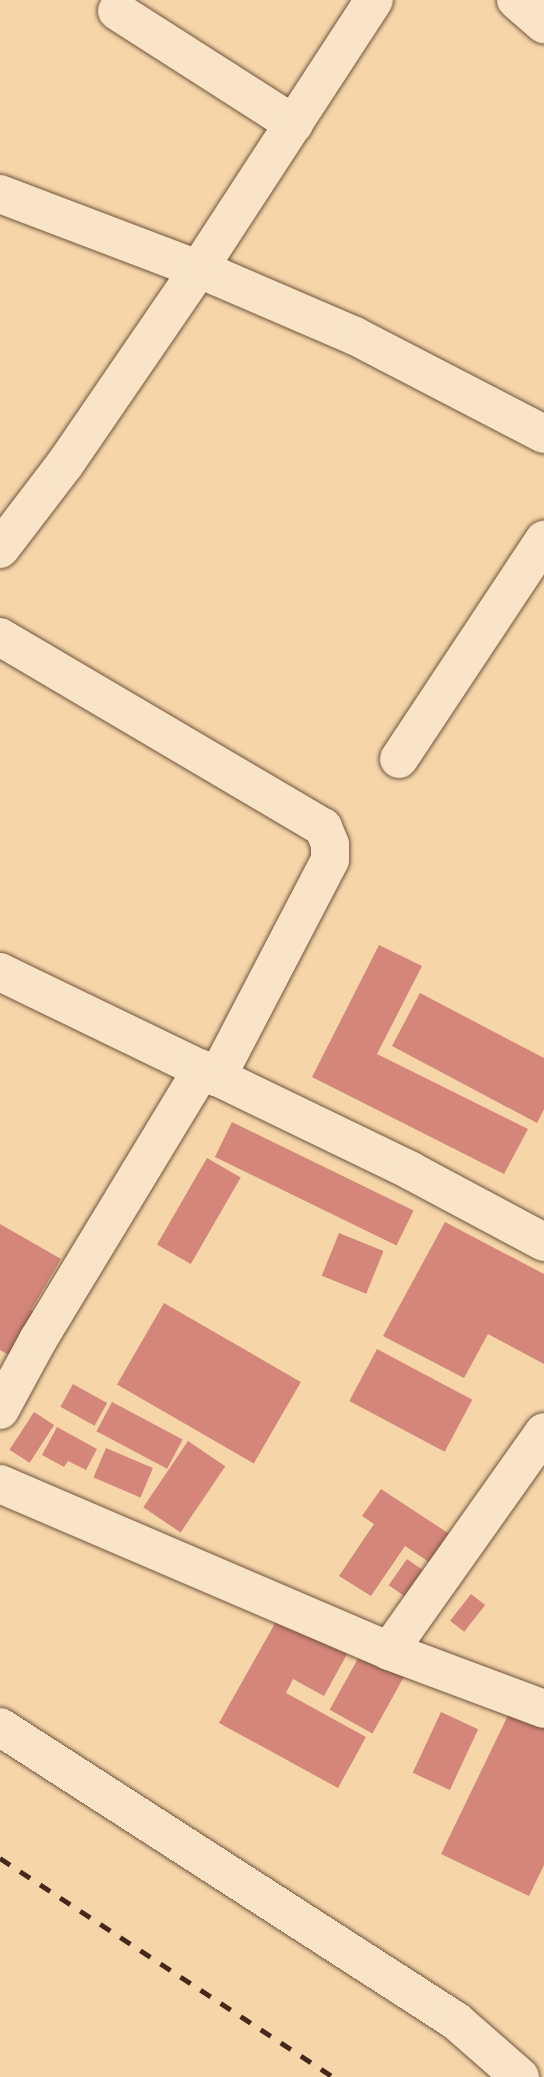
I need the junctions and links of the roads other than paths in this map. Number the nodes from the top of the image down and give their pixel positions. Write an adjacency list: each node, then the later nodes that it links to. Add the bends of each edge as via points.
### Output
1 (374, 0): 5 (street)
2 (516, 0): 4 (street)
3 (117, 11): 5 (street)
4 (544, 24)
5 (294, 124): 7 (street)
6 (0, 194): 7 (street)
7 (198, 270): 8 (street, via 355,336); 10 (street, via 65,464)
8 (544, 434)
9 (544, 540): 12 (street)
10 (0, 548)
11 (0, 638): 14 (street, via 323,827 330,860)
12 (399, 759)
13 (0, 972): 14 (street)
14 (209, 1073): 15 (street); 16 (street, via 38,1340)
15 (544, 1242)
16 (0, 1410)
17 (544, 1432): 19 (street)
18 (0, 1484): 19 (street)
19 (389, 1651): 20 (street)
20 (544, 1709)
21 (0, 1727): 22 (street, via 456,2021)
22 (520, 2077)

